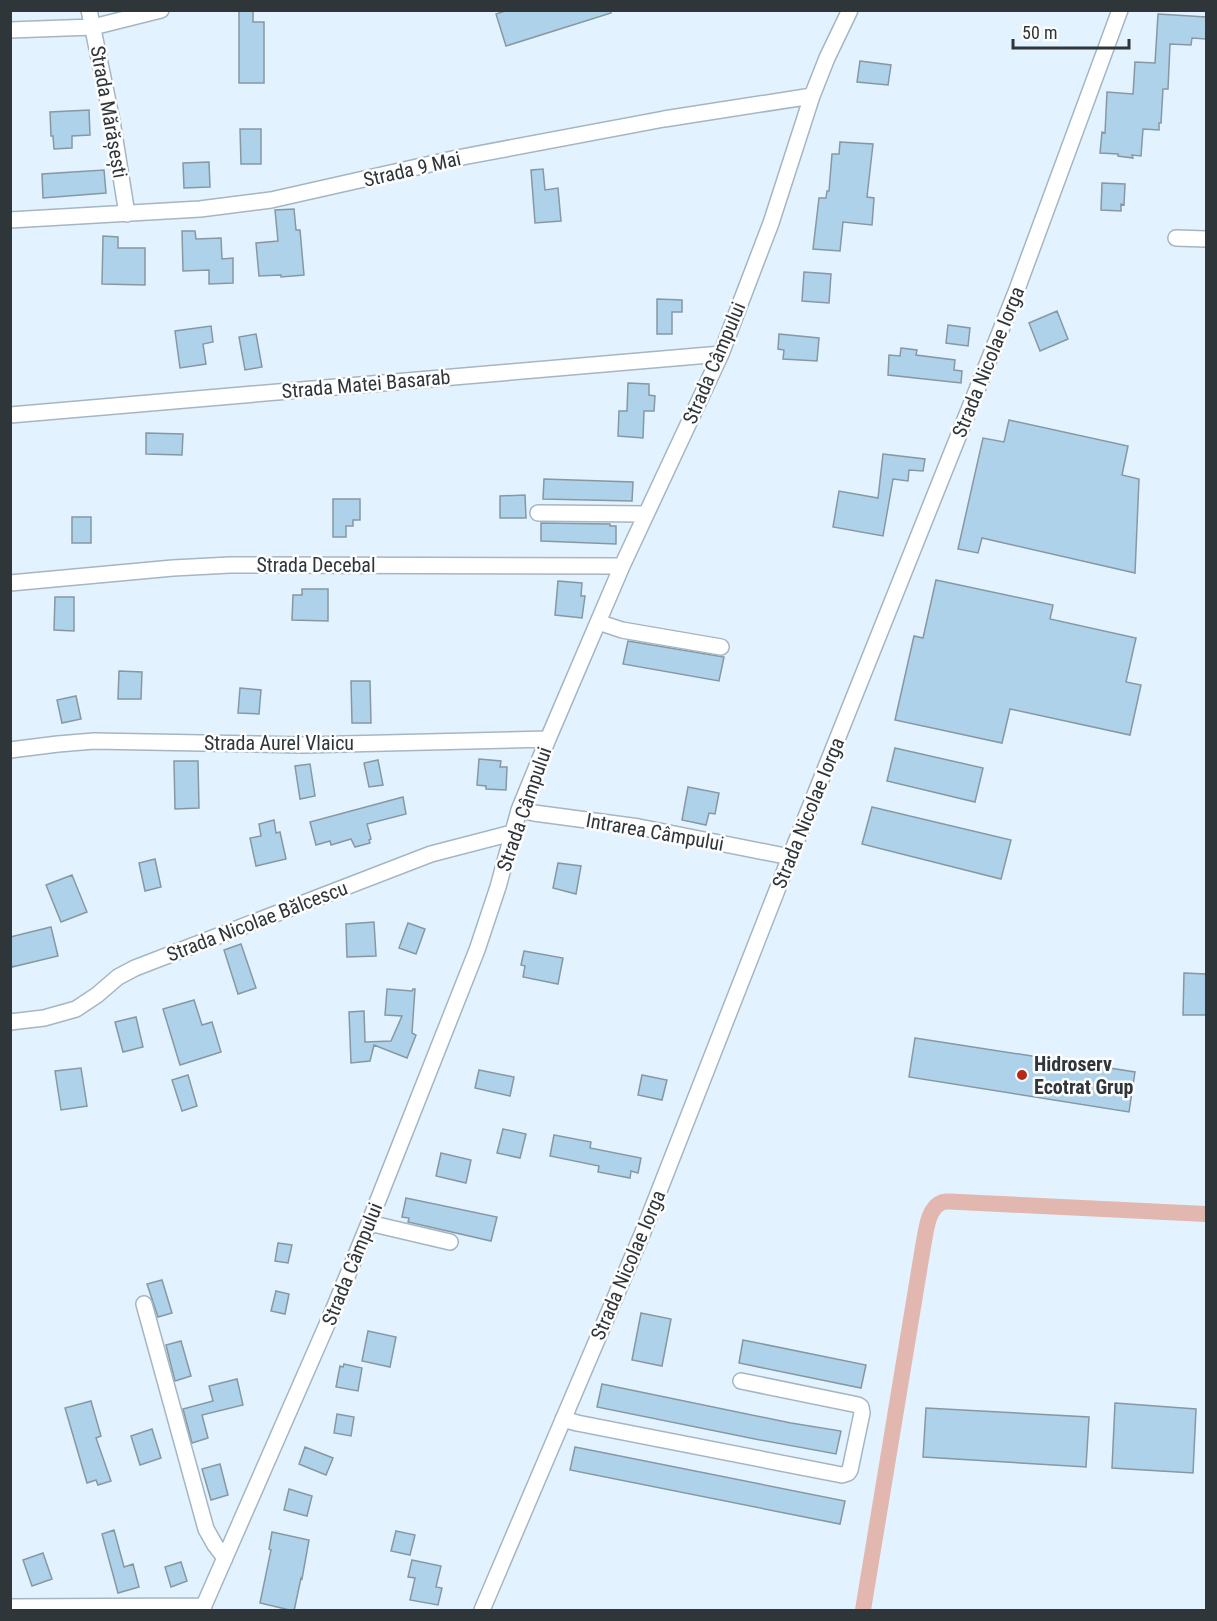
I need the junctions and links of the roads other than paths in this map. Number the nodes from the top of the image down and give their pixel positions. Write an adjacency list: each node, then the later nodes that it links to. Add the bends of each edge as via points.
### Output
1 (89, 10): 5 (street, Strada Mărășești)
2 (161, 10): 5 (street)
3 (850, 10): 7 (street, Strada Câmpului)
4 (1120, 10): 24 (street, Strada Nicolae Iorga, via 1003,324)
5 (93, 27): 6 (street); 8 (street, Strada Mărășești)
6 (10, 30)
7 (812, 96): 8 (street, Strada 9 Mai, via 457,158 271,200); 12 (street, Strada Câmpului, via 771,223)
8 (127, 214): 9 (street, Strada 9 Mai)
9 (10, 220)
10 (1176, 238): 11 (street)
11 (1206, 239)
12 (721, 354): 13 (street, Strada Matei Basarab); 15 (street, Strada Câmpului)
13 (10, 415)
14 (538, 513): 15 (street)
15 (646, 514): 16 (street, Strada Câmpului)
16 (622, 566): 17 (street, Strada Decebal, via 230,565); 18 (street, Strada Câmpului)
17 (10, 583)
18 (598, 622): 19 (street, via 622,630); 20 (street, Strada Câmpului)
19 (721, 647)
20 (548, 739): 21 (street, Strada Aurel Vlaicu, via 303,745 94,741); 22 (street, Strada Câmpului)
21 (10, 750)
22 (519, 810): 23 (street, Strada Câmpului); 24 (street, Intrarea Câmpului, via 639,827)
23 (512, 833): 25 (street, Strada Nicolae Bălcescu, via 431,854 135,968 76,1009); 26 (street, Strada Câmpului, via 477,950)
24 (790, 857): 30 (street, Strada Nicolae Iorga, via 643,1232)
25 (10, 1022)
26 (369, 1223): 27 (street); 31 (street, Strada Câmpului)
27 (450, 1242)
28 (144, 1304): 31 (street, via 206,1529)
29 (741, 1381): 30 (street, via 861,1407 848,1473)
30 (563, 1419): 34 (street, Strada Nicolae Iorga)
31 (225, 1558): 33 (street, Strada Câmpului)
32 (10, 1607): 33 (street)
33 (203, 1608)
34 (482, 1611)

